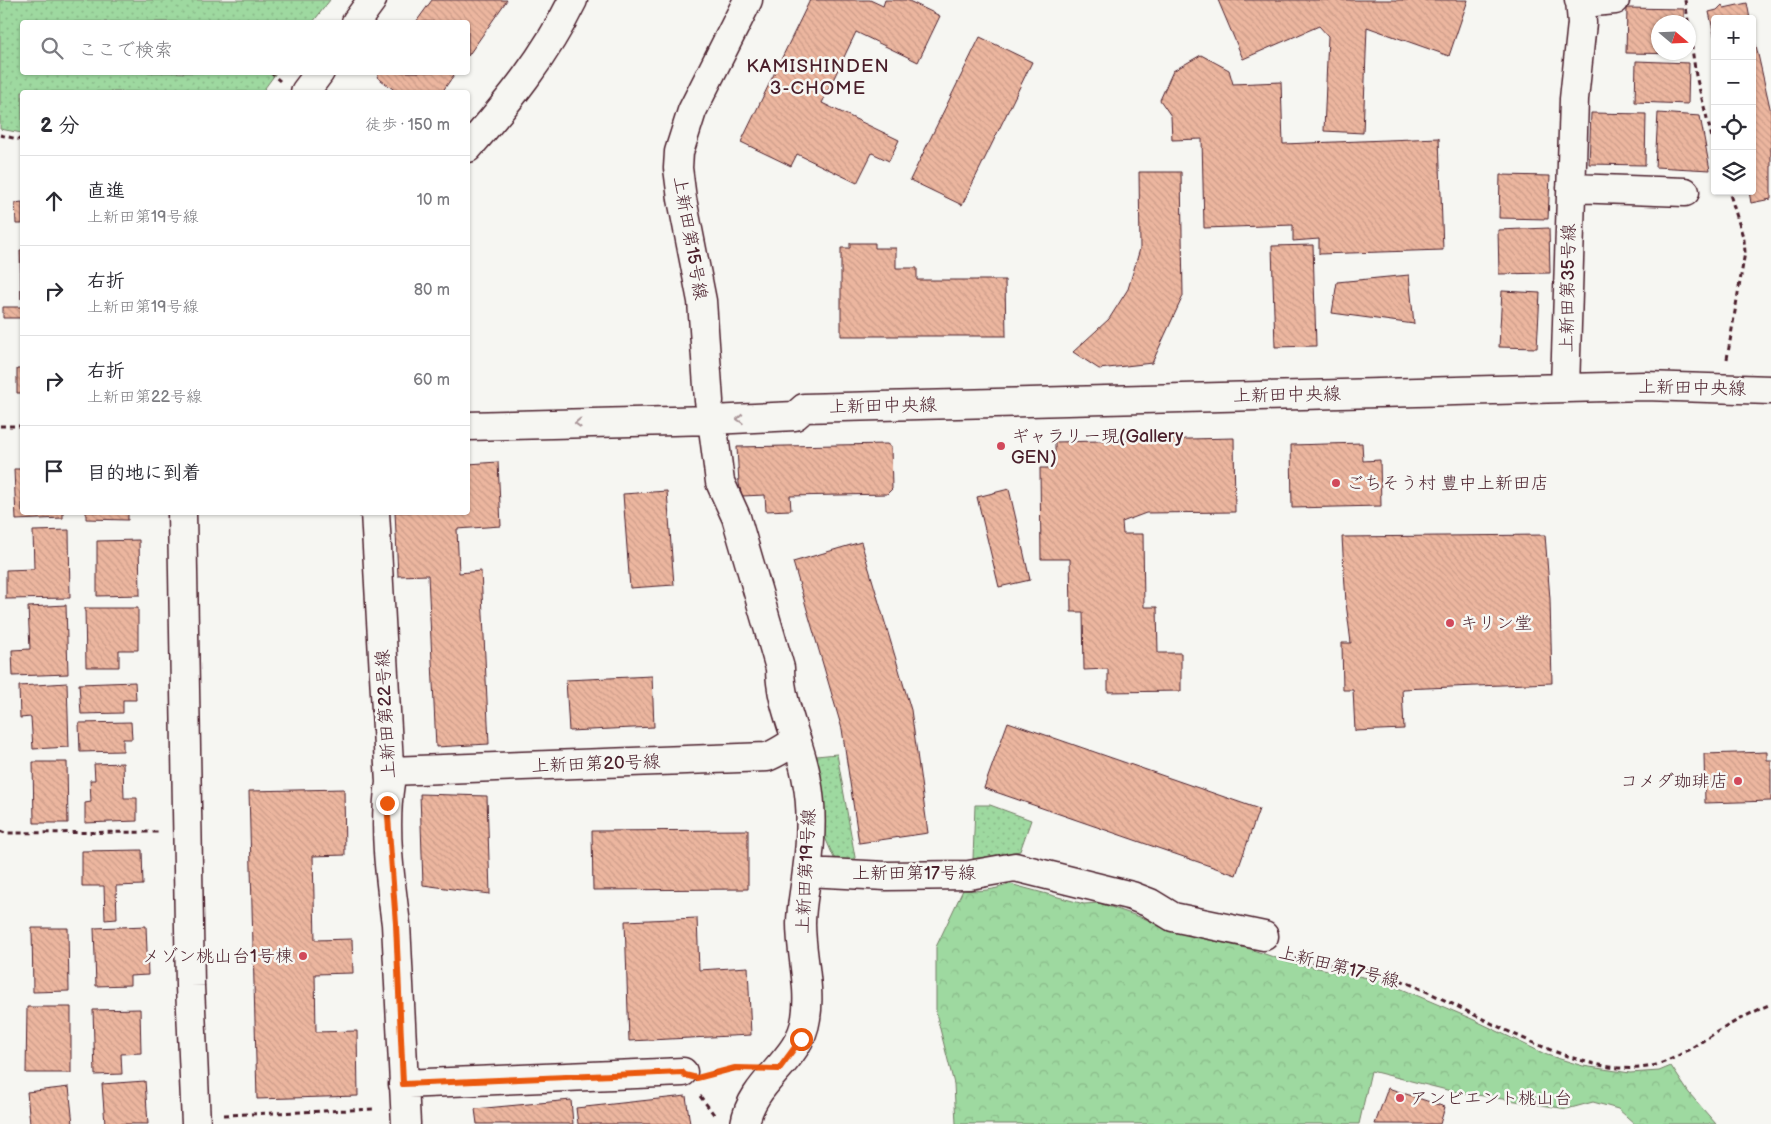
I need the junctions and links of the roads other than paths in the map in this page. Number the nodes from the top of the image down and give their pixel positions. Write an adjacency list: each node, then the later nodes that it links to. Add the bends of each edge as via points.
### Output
1 (372, 0): 6 (street)
2 (573, 0): 9 (street, via 537,64)
3 (748, 0): 15 (street, 上新田第15号線, via 692,112 679,152 682,199 702,301)
4 (1580, 0): 5 (street); 10 (street, 上新田第35号線, via 1582,23 1574,99)
5 (1615, 0)
6 (357, 20)
7 (318, 75): 8 (street)
8 (306, 90)
9 (470, 146)
10 (1571, 188): 11 (street); 12 (street, 上新田第35号線)
11 (1684, 192)
12 (1565, 388): 13 (street, 上新田中央線, via 1645,386); 15 (street, 上新田中央線, via 804,408 793,399)
13 (1771, 390)
14 (470, 407): 15 (street, 上新田中央線)
15 (711, 411): 16 (street, 上新田中央線, one-way to 16); 19 (street, 上新田第19号線, via 720,482 736,517 780,668 780,684)
16 (470, 426)
17 (182, 515): 25 (street, via 190,986)
18 (375, 515): 20 (street, 上新田第22号線)
19 (797, 741): 20 (street, 上新田第20号線, via 783,746 777,754 767,758); 21 (street, 上新田第19号線, via 808,781 811,810)
20 (390, 771): 24 (street, 上新田第22号線, via 387,803)
21 (807, 872): 22 (street, 上新田第17号線, via 886,876 969,875 1015,867 1132,896 1150,902 1174,917); 26 (street, 上新田第19号線, via 801,925 807,1017 801,1039 756,1095)
22 (1264, 936)
23 (690, 1075): 24 (street)
24 (404, 1105)
25 (196, 1120)
26 (745, 1124)

